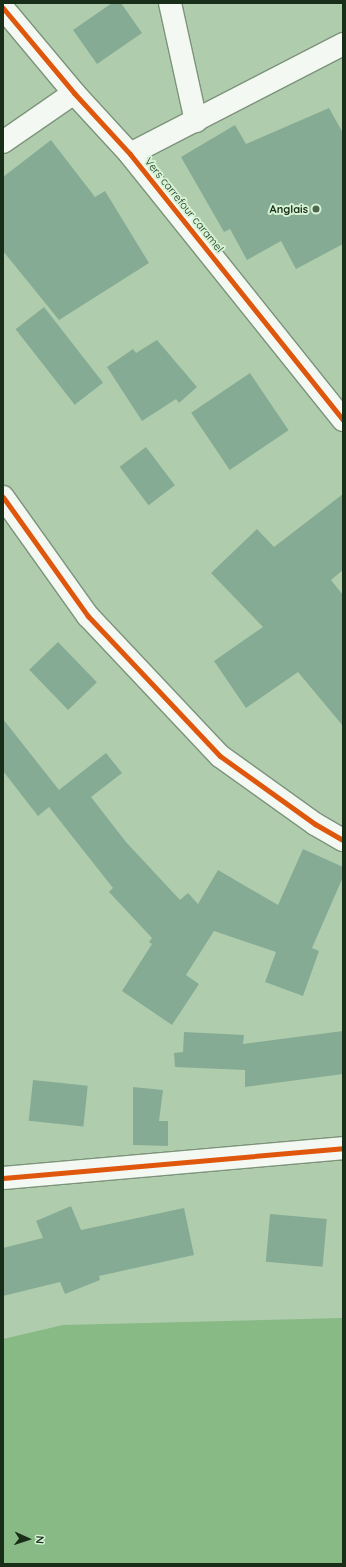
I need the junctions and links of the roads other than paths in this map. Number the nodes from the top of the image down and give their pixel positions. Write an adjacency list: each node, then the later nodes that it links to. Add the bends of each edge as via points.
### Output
1 (170, 3): 5 (street)
2 (3, 8): 4 (street, Vers carrefour caramel)
3 (343, 44): 5 (street)
4 (74, 92): 6 (street); 7 (street, Vers carrefour caramel)
5 (196, 121): 7 (street)
6 (3, 142)
7 (130, 154): 8 (street, Vers carrefour caramel)
8 (343, 420)
9 (3, 497): 10 (street, via 88,616 220,756 315,824)
10 (343, 840)
11 (343, 1148): 12 (street)
12 (3, 1178)

